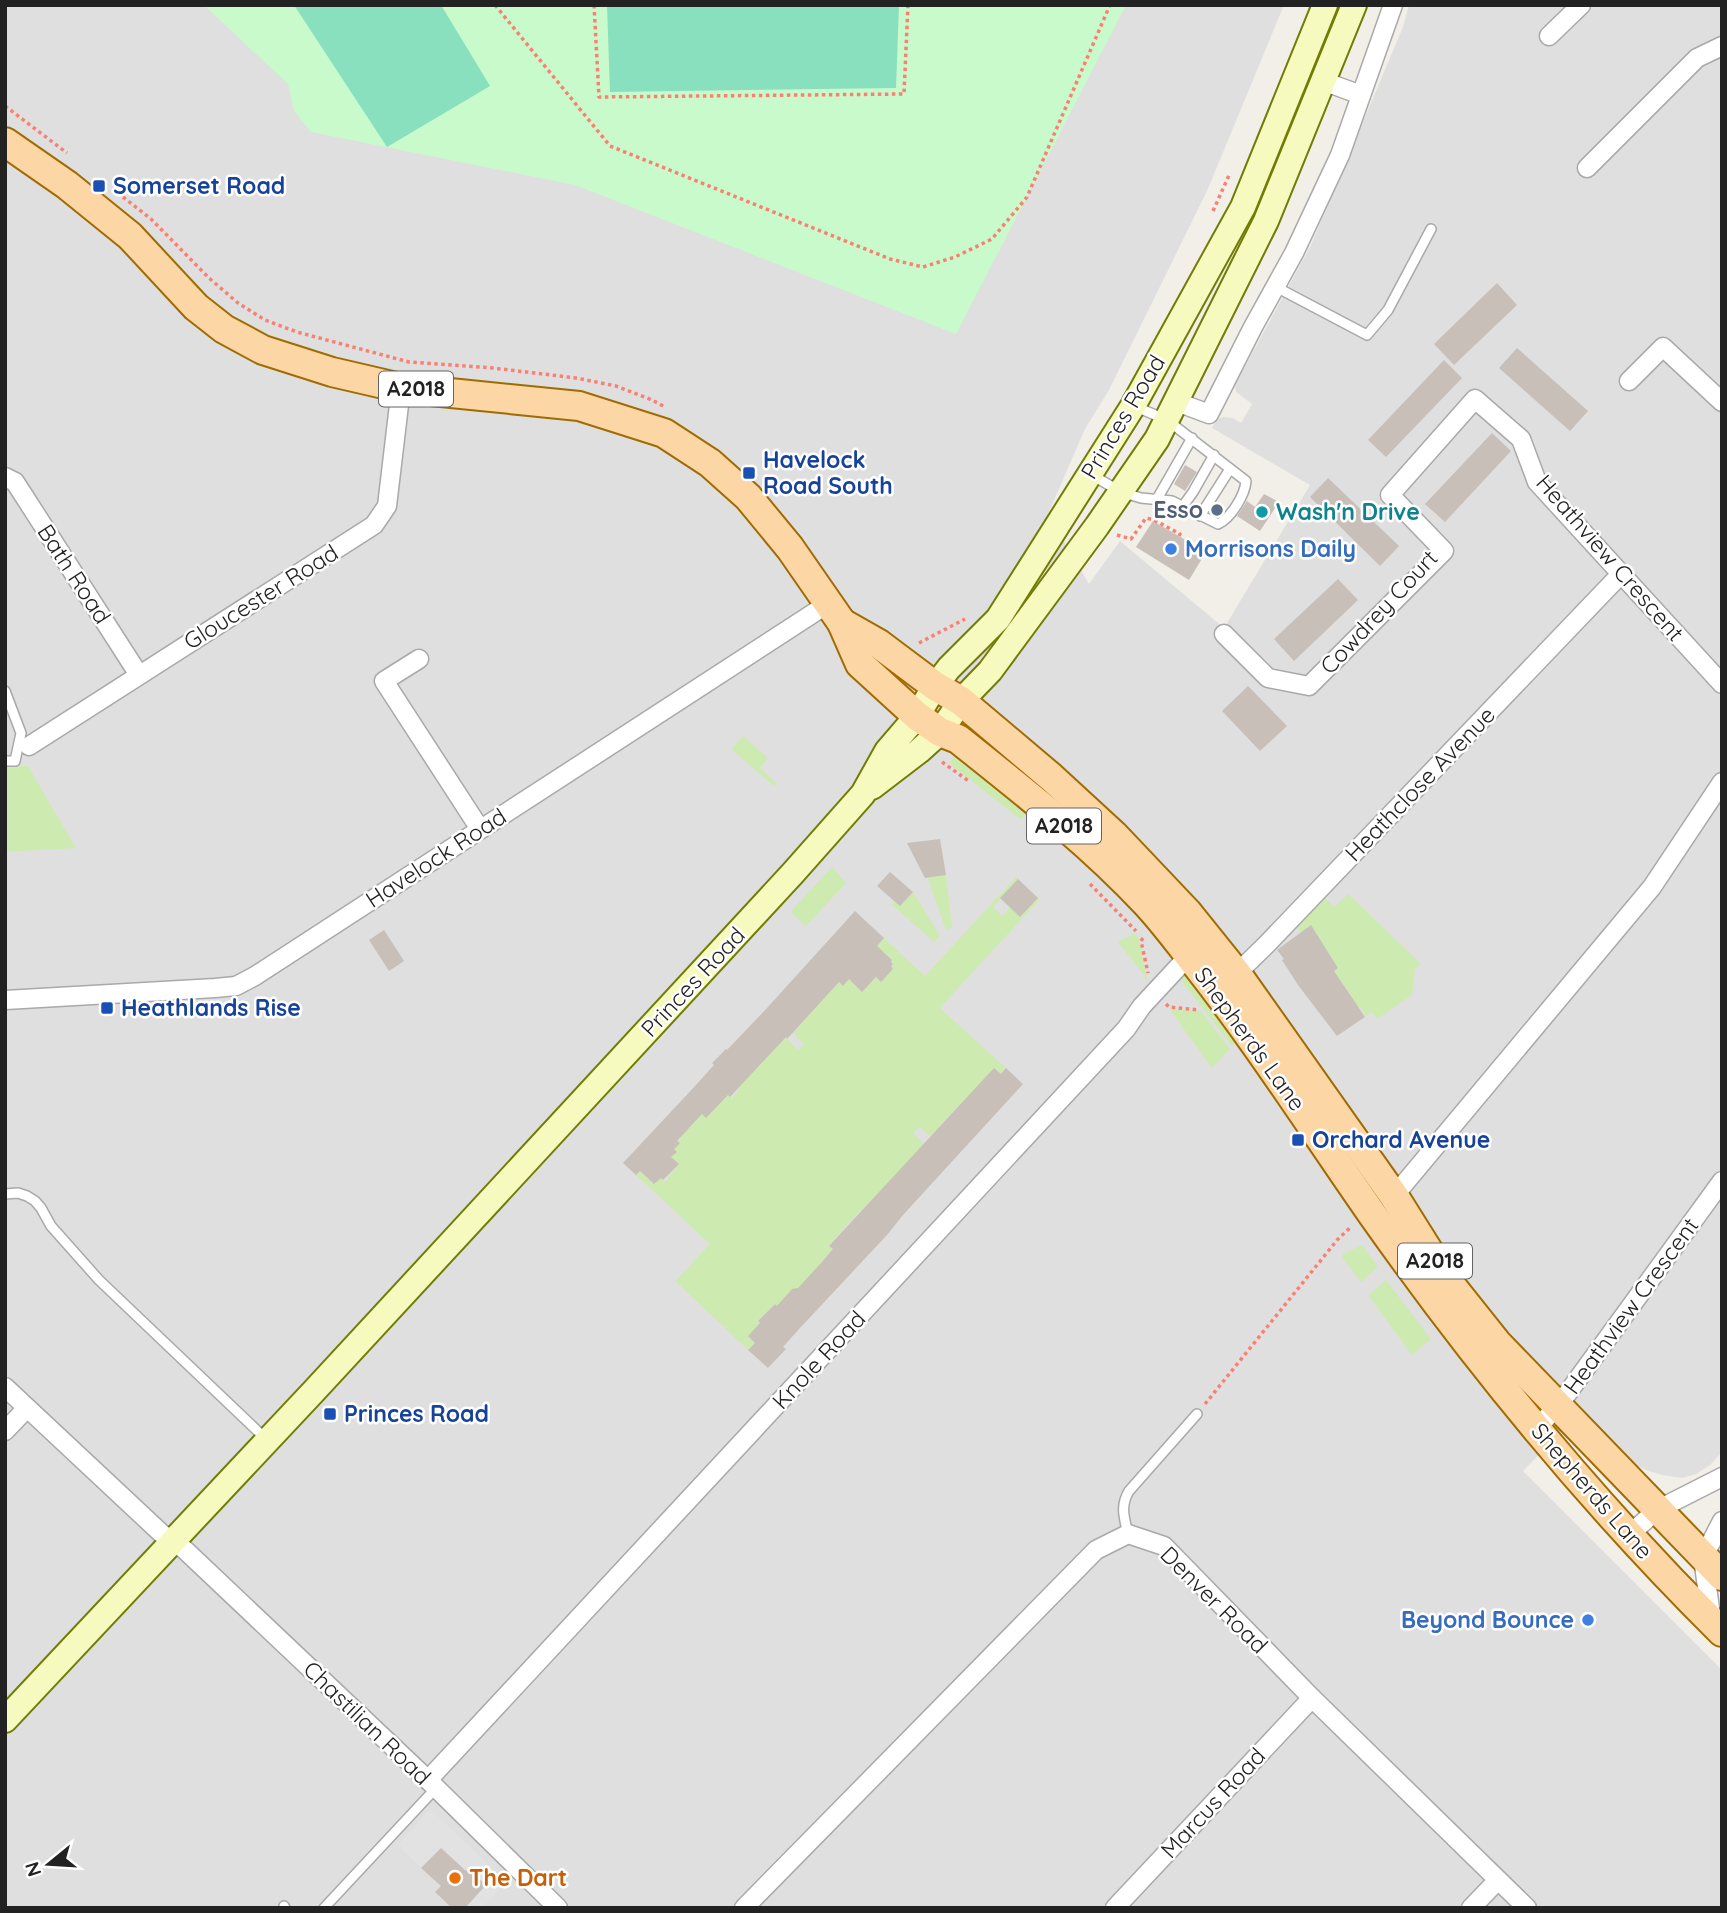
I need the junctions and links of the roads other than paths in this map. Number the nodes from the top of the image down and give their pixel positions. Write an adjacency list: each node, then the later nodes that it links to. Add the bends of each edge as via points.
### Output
1 (1325, 5): 17 (main road, Princes Road, via 1243,206)
2 (1354, 5): 7 (main road, Princes Road)
3 (1393, 5): 8 (street, Princes Road)
4 (1581, 5): 5 (street)
5 (1549, 36)
6 (1722, 46): 10 (street, via 1698,58)
7 (1324, 81): 8 (street); 18 (main road, Princes Road, via 1266,221)
8 (1361, 96): 12 (street, Princes Road, via 1340,155)
9 (7, 147): 14 (main road, Shepherds Lane / A2018, via 67,185 130,236 196,307 224,329 263,350)
10 (1587, 168)
11 (1431, 229): 12 (lane, via 1388,310 1367,335)
12 (1276, 286): 18 (street, Princes Road, via 1209,414)
13 (1629, 381): 16 (street, via 1663,347)
14 (401, 388): 29 (main road, Shepherds Lane / A2018, via 579,406 664,433 710,463 748,496); 32 (street, Gloucester Road, via 387,506 374,525)
15 (1475, 399): 28 (street, Heathview Crescent, via 1521,439 1537,482); 30 (street, Cowdrey Court, via 1390,495 1444,551 1309,686 1268,678)
16 (1722, 402)
17 (1133, 406): 18 (lane); 22 (main road, Princes Road)
18 (1172, 411): 19 (lane); 24 (main road, Princes Road)
19 (1192, 439): 20 (lane); 25 (lane)
20 (1214, 455): 21 (lane); 26 (lane)
21 (1230, 469): 27 (lane); 27 (lane, via 1246,481 1225,521 1217,524)
22 (1091, 474): 24 (lane); 34 (main road, Princes Road, via 998,619)
23 (5, 477): 32 (street, Bath Road, via 15,482)
24 (1121, 492): 25 (lane); 36 (main road, Princes Road, via 990,671)
25 (1157, 499): 26 (lane)
26 (1183, 506): 27 (lane)
27 (1200, 516)
28 (1621, 574): 33 (street, Heathview Crescent); 43 (street, Heathclose Avenue)
29 (836, 613): 34 (main road, Shepherds Lane / A2018); 37 (main road, Shepherds Lane / A2018, via 860,664); 41 (street, Havelock Road)
30 (1224, 634)
31 (419, 659): 41 (street, via 384,681)
32 (139, 675): 38 (street, Gloucester Road)
33 (1722, 684)
34 (935, 686): 36 (main road, Shepherds Lane / A2018); 37 (main road, Princes Road)
35 (5, 691): 39 (lane, via 22,733 15,761)
36 (961, 701): 37 (main road, Princes Road); 42 (main road, Shepherds Lane / A2018, via 1114,835 1188,913)
37 (929, 724): 42 (main road, Shepherds Lane / A2018, via 958,739 1089,846); 54 (main road, Princes Road, via 919,751 863,794)
38 (29, 746)
39 (5, 761)
40 (1722, 782): 47 (street, via 1652,887)
41 (480, 830): 44 (street, Havelock Road, via 236,986)
42 (1198, 946): 43 (main road, Shepherds Lane / A2018); 65 (street, Knole Road)
43 (1218, 991): 47 (main road, Shepherds Lane / A2018); 52 (main road, Shepherds Lane / A2018, via 1436,1303)
44 (5, 1000)
45 (1722, 1181): 49 (street, Heathview Crescent)
46 (5, 1194): 54 (lane, via 18,1193 35,1201 99,1280)
47 (1394, 1196): 49 (main road, Shepherds Lane / A2018, via 1446,1279 1497,1343)
48 (5, 1387): 50 (street)
49 (1557, 1406): 52 (street, Heathview Crescent); 56 (main road, Shepherds Lane / A2018)
50 (27, 1408): 53 (street); 60 (street)
51 (1197, 1413): 58 (lane, via 1124,1499)
52 (1537, 1429): 59 (main road, Shepherds Lane / A2018)
53 (5, 1431)
54 (267, 1440): 60 (main road, Princes Road)
55 (1722, 1477): 56 (street)
56 (1657, 1510): 59 (street); 61 (main road, Shepherds Lane / A2018)
57 (1722, 1521): 61 (street)
58 (1128, 1534): 63 (street, Denver Road, via 1164,1546); 69 (street, via 1096,1550)
59 (1629, 1535): 62 (main road, Shepherds Lane / A2018)
60 (172, 1542): 64 (main road, Princes Road); 65 (street, Chastilian Road)
61 (1713, 1567): 62 (street)
62 (1717, 1628)
63 (1312, 1698): 66 (street, Denver Road); 70 (street, Marcus Road)
64 (5, 1720)
65 (432, 1784): 67 (lane); 68 (street, Chastilian Road)
66 (1498, 1880): 71 (street); 72 (street, Denver Road)
67 (324, 1908)
68 (558, 1908)
69 (744, 1908)
70 (1115, 1908)
71 (1471, 1908)
72 (1527, 1908)

